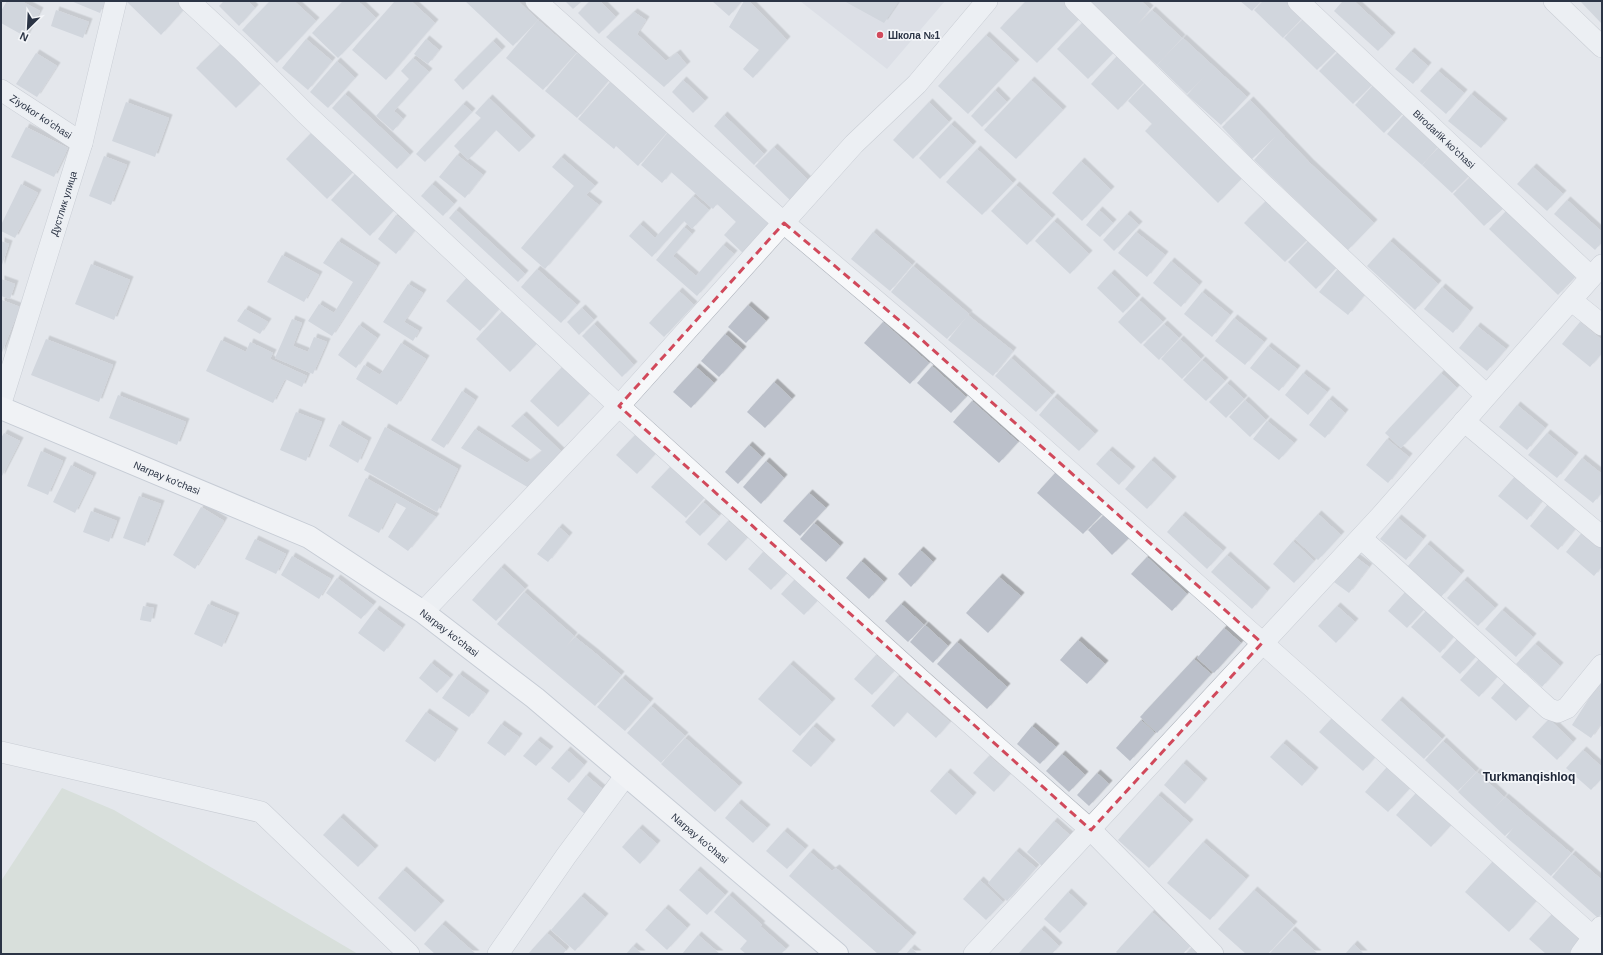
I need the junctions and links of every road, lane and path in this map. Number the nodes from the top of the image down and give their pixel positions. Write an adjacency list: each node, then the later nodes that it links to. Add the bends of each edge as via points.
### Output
1 (116, 1): 10 (street, Дустлик улица)
2 (189, 1): 17 (street, via 306,114)
3 (536, 1): 11 (street)
4 (987, 1): 11 (street, via 917,84 854,144)
5 (1075, 1): 15 (street)
6 (1298, 1): 12 (street, Birodarlik ko'chasi)
7 (1554, 1): 8 (street)
8 (1602, 47)
9 (1, 90): 10 (street, Ziyokor ko'chasi)
10 (82, 143): 16 (street, Дустлик улица)
11 (784, 224): 17 (street); 23 (street, via 913,332)
12 (1596, 271): 13 (street)
13 (1571, 300): 14 (street); 15 (street)
14 (1602, 325)
15 (1486, 395): 19 (street)
16 (1, 403)
17 (619, 406): 22 (street); 27 (street)
18 (1, 408): 22 (main road, Narpay ko'chasi, via 309,537)
19 (1464, 421): 20 (street); 21 (street)
20 (1602, 537)
21 (1361, 538): 23 (street); 24 (street, via 1549,709 1558,712 1567,708)
22 (424, 612): 26 (main road, Narpay ko'chasi, via 535,698)
23 (1262, 643): 27 (street); 28 (street)
24 (1602, 665)
25 (1, 752): 29 (street, via 260,812)
26 (626, 775): 30 (street); 31 (main road, Narpay ko'chasi)
27 (1091, 830): 32 (street); 33 (street)
28 (1594, 941)
29 (409, 954)
30 (498, 954)
31 (837, 954)
32 (974, 954)
33 (1213, 954)

